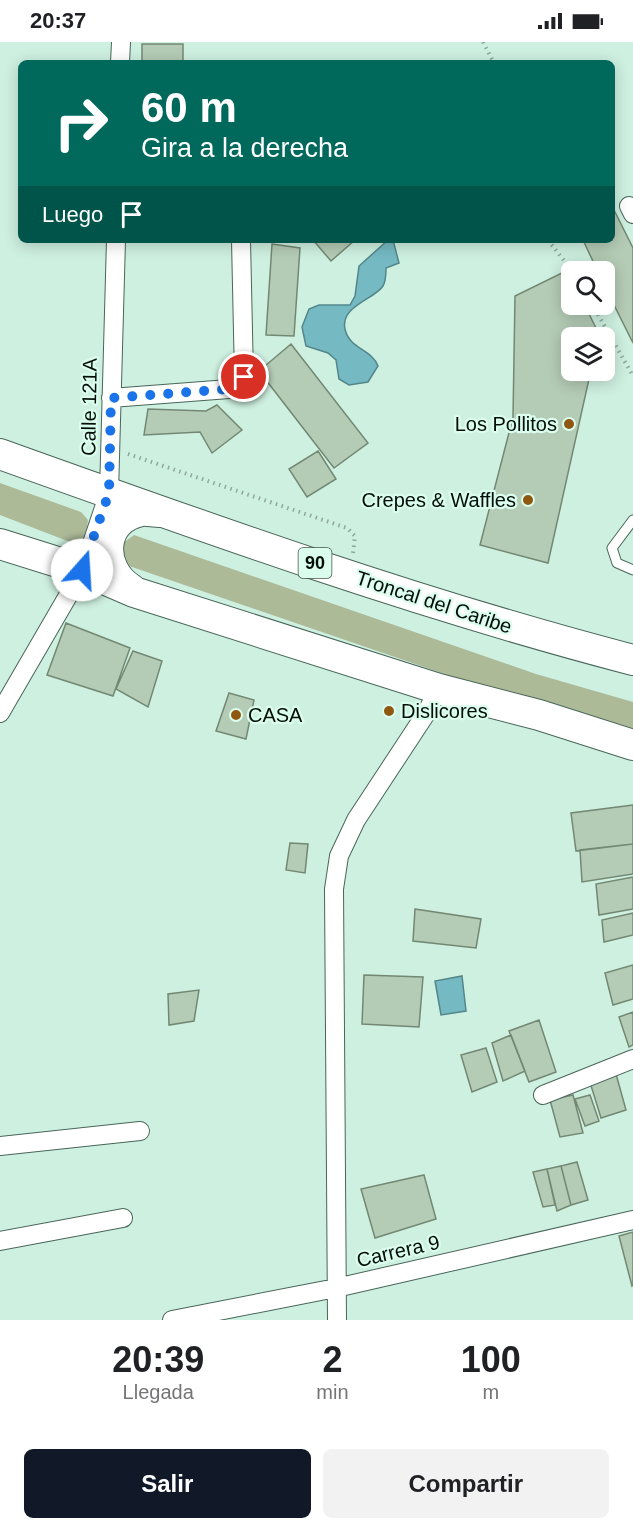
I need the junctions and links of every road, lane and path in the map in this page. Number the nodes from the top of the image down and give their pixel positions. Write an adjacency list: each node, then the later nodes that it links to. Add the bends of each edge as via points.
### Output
1 (121, 42): 3 (street)
2 (483, 42): 4 (path)
3 (120, 60)
4 (492, 60)
5 (116, 243): 11 (street, Calle 121A)
6 (241, 243): 11 (street, via 241,385)
7 (550, 243): 8 (path)
8 (564, 261)
9 (598, 315): 10 (path)
10 (633, 376)
11 (111, 398): 12 (street, Calle 121A)
12 (110, 448): 14 (street, Calle 121A); 20 (path, via 347,528 356,543)
13 (0, 454): 14 (highway, Troncal del Caribe / 90)
14 (109, 493): 15 (highway, Troncal del Caribe / 90); 18 (street, Calle 121A)
15 (159, 512): 20 (highway, Troncal del Caribe / 90); 21 (highway, via 133,514 112,531 107,548 109,566 119,582)
16 (633, 519): 19 (lane, via 612,548 617,563)
17 (0, 544): 18 (highway)
18 (82, 570): 21 (highway); 24 (street, Calle 121A)
19 (633, 570)
20 (346, 573): 22 (highway, Troncal del Caribe / 90, via 513,629)
21 (134, 592): 23 (highway)
22 (633, 660)
23 (439, 689): 25 (highway, via 539,715); 33 (street, via 356,820 339,856 334,889)
24 (0, 713)
25 (633, 746)
26 (633, 1059): 27 (street)
27 (543, 1095)
28 (140, 1131): 29 (street)
29 (0, 1146)
30 (123, 1218): 32 (street)
31 (633, 1220): 33 (street, Carrera 9)
32 (0, 1241)
33 (336, 1288): 34 (street, Carrera 9); 35 (street)
34 (172, 1320)
35 (337, 1320)

